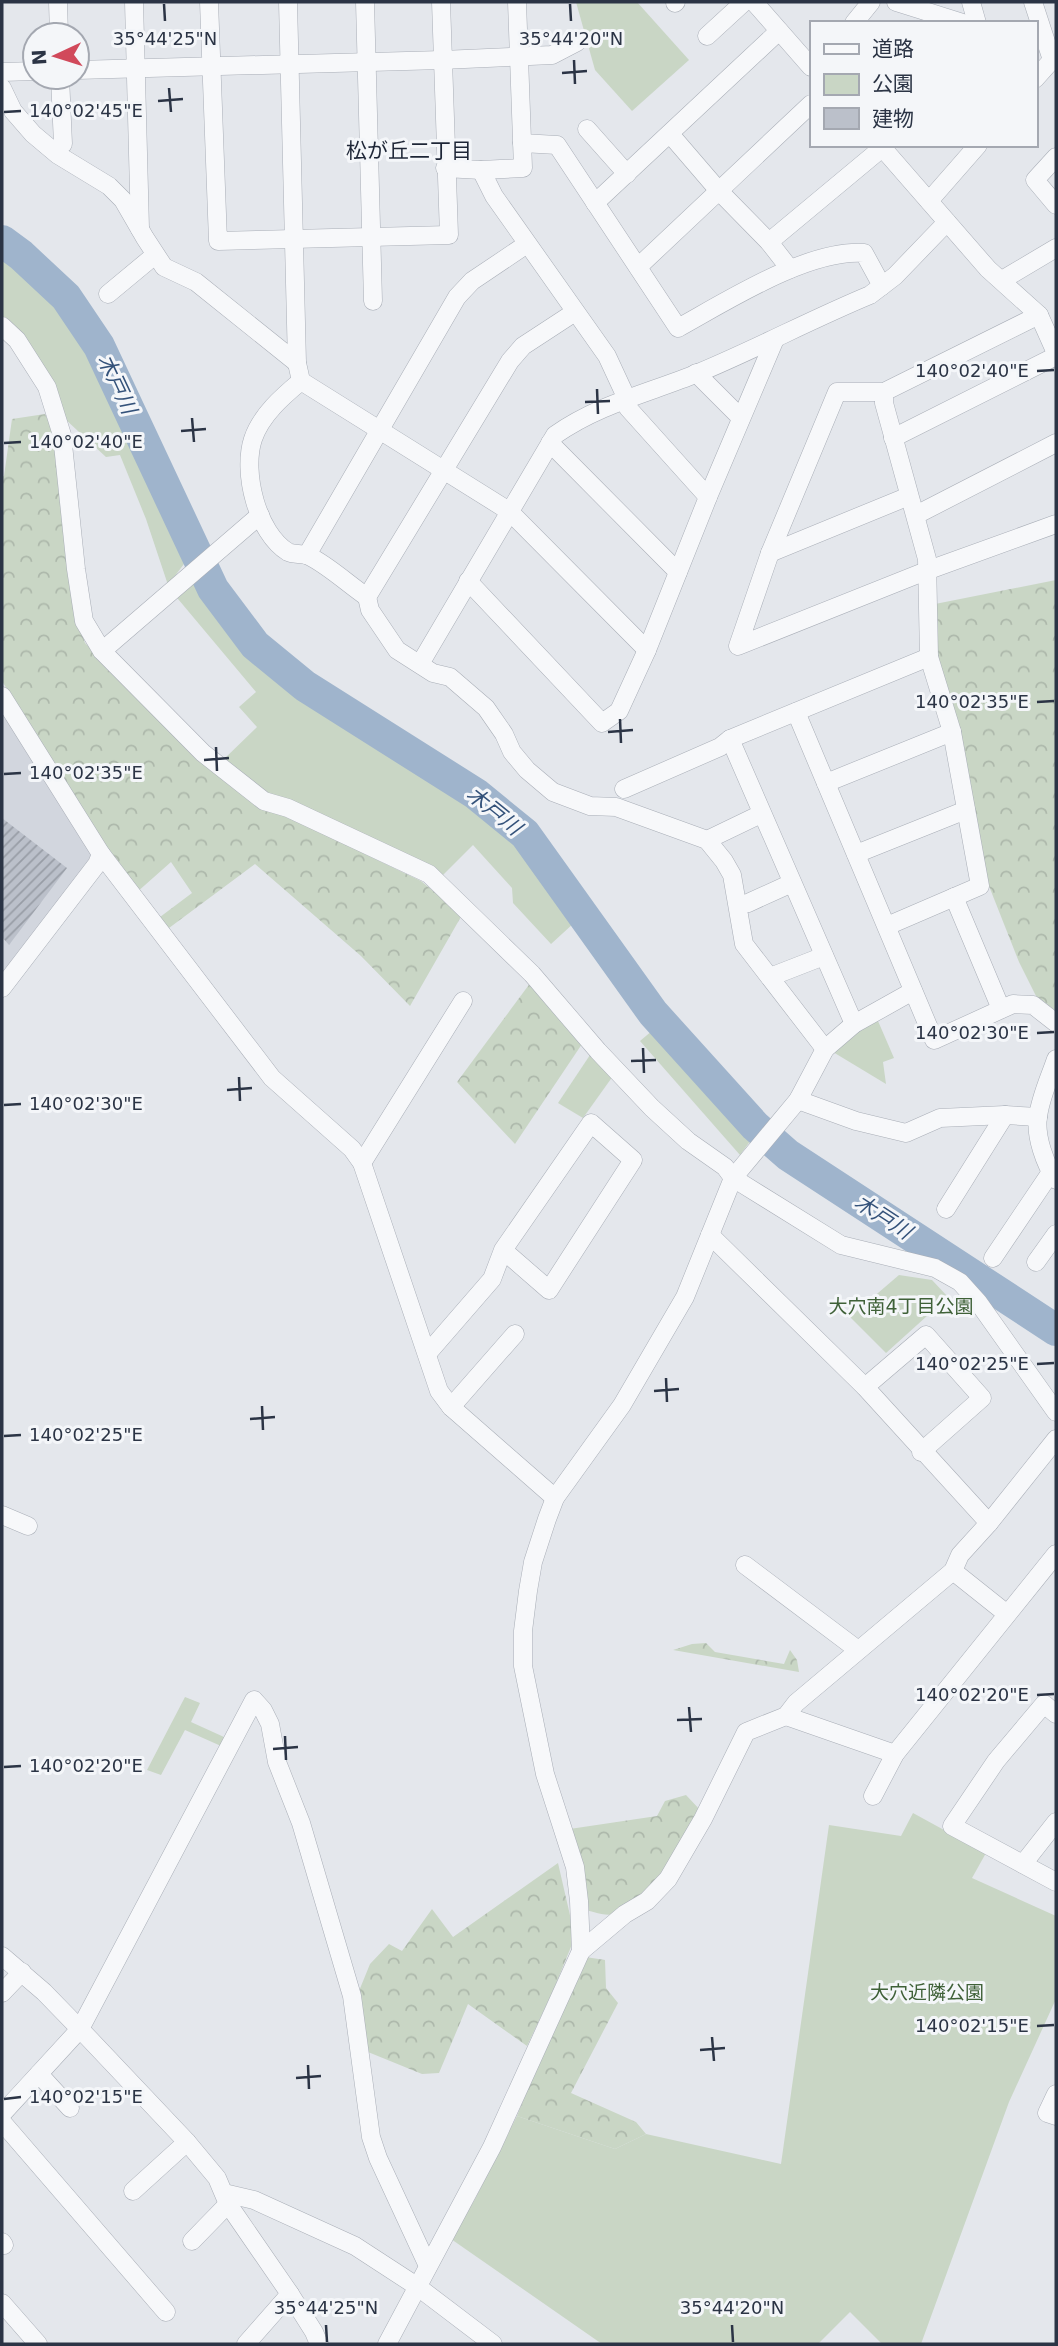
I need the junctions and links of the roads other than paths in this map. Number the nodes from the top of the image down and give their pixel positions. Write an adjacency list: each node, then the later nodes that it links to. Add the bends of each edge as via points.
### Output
1 (58, 2): 15 (street)
2 (134, 2): 30 (street)
3 (209, 2): 28 (street)
4 (288, 2): 27 (street)
5 (365, 2): 26 (street)
6 (441, 2): 24 (street)
7 (517, 2): 23 (street)
8 (744, 2): 20 (street)
9 (754, 2): 19 (street)
10 (871, 2): 16 (street)
11 (896, 2): 14 (street)
12 (971, 2): 18 (street)
13 (1033, 2): 25 (street)
14 (933, 13): 17 (street)
15 (59, 21)
16 (856, 21)
17 (957, 21)
18 (976, 21)
19 (779, 31): 29 (street); 39 (street)
20 (707, 36)
21 (577, 42): 23 (street, via 552,55)
22 (1037, 53): 25 (street)
23 (519, 56): 24 (street); 40 (street)
24 (442, 60): 26 (street); 45 (street)
25 (1054, 61): 34 (street)
26 (367, 62): 27 (street); 54 (street)
27 (290, 64): 28 (street); 55 (street)
28 (212, 66): 30 (street); 55 (street, via 218,241)
29 (810, 66)
30 (136, 68): 31 (street); 53 (street)
31 (91, 70)
32 (21, 71): 33 (street)
33 (2, 72)
34 (1037, 77)
35 (2, 88): 53 (street, via 13,111 33,134 109,186)
36 (61, 91): 41 (street)
37 (810, 105): 48 (street)
38 (587, 129): 47 (street)
39 (670, 134): 47 (street); 48 (street)
40 (522, 143): 46 (street, via 523,168); 50 (street, via 557,145)
41 (63, 144)
42 (976, 147): 49 (street)
43 (886, 148): 49 (street); 56 (street)
44 (1056, 157): 51 (street, via 1035,180)
45 (445, 168): 46 (street); 54 (street, via 449,235)
46 (481, 170): 57 (street)
47 (627, 174): 50 (street)
48 (719, 191): 56 (street); 60 (street)
49 (929, 201): 52 (street)
50 (595, 203): 60 (street)
51 (1056, 205)
52 (947, 222): 62 (street); 63 (street)
53 (141, 232): 59 (street)
54 (371, 237): 55 (street); 65 (street)
55 (294, 239): 71 (street)
56 (769, 242): 61 (street)
57 (527, 244): 66 (street); 76 (street, via 472,281 457,298)
58 (1056, 247): 62 (street)
59 (155, 255): 64 (street); 71 (street, via 164,267 196,282)
60 (638, 267): 61 (street, via 678,328)
61 (790, 269): 63 (street, via 848,252 864,253)
62 (1002, 280): 67 (street)
63 (882, 286): 69 (street)
64 (108, 294)
65 (373, 301)
66 (575, 312): 74 (street, via 607,356); 80 (street, via 523,346)
67 (1038, 315): 70 (street); 73 (street)
68 (2, 326): 94 (street, via 18,340 47,387 62,435 85,621)
69 (775, 339): 72 (street); 75 (street)
70 (1056, 354): 77 (street)
71 (299, 372): 76 (street); 85 (street, via 253,439 249,468 255,500)
72 (696, 373): 74 (street); 75 (street)
73 (884, 392): 77 (street); 87 (street, via 837,393)
74 (626, 397): 78 (street, via 573,422); 82 (street, via 628,408)
75 (741, 418): 82 (street)
76 (381, 432): 80 (street); 88 (street)
77 (893, 438): 81 (street)
78 (550, 443): 83 (street); 90 (street)
79 (1056, 443): 84 (street)
80 (444, 471): 83 (street); 92 (street)
81 (908, 496): 84 (street); 87 (street)
82 (708, 497): 90 (street)
83 (509, 511): 91 (street); 93 (street)
84 (916, 514): 89 (street)
85 (249, 523): 88 (street, via 289,553); 94 (street)
86 (1056, 524): 89 (street)
87 (770, 553): 89 (street, via 738,646)
88 (307, 555): 92 (street)
89 (926, 571): 95 (street)
90 (678, 572): 93 (street)
91 (468, 581): 93 (street, via 602,723 620,711); 96 (street)
92 (367, 597): 96 (street, via 370,610 397,650)
93 (647, 650)
94 (102, 651): 128 (street, via 203,753 264,801 429,874 532,974 652,1108)
95 (929, 657): 98 (street); 99 (street)
96 (421, 664): 105 (street, via 450,677 486,708 512,752 552,792 590,806 615,807)
97 (2, 696): 106 (street)
98 (796, 712): 100 (street); 101 (street)
99 (952, 732): 101 (street); 103 (street)
100 (730, 739): 102 (street); 104 (street)
101 (827, 783): 107 (street)
102 (624, 789)
103 (966, 810): 107 (street); 109 (street, via 981,886)
104 (761, 814): 105 (street); 108 (street)
105 (706, 840): 113 (street, via 732,875 744,944)
106 (101, 854): 114 (street); 126 (street, via 272,1078)
107 (856, 854): 111 (street)
108 (792, 883): 110 (street); 112 (street)
109 (954, 897): 111 (street); 117 (street)
110 (748, 903)
111 (887, 926): 115 (street)
112 (824, 956): 113 (street); 119 (street)
113 (770, 977): 120 (street)
114 (2, 988)
115 (913, 991): 117 (street, via 934,1040); 119 (street)
116 (463, 1001): 126 (street)
117 (1001, 1009): 118 (street, via 1033,1005)
118 (1056, 1023)
119 (853, 1024): 120 (street)
120 (825, 1049): 123 (street)
121 (1056, 1059): 122 (street)
122 (1052, 1090): 125 (street)
123 (798, 1100): 124 (street, via 906,1133 940,1118); 128 (street)
124 (1005, 1115): 125 (street); 129 (street)
125 (1038, 1117): 127 (street, via 1039,1137)
126 (362, 1163): 136 (street)
127 (1054, 1176): 133 (street)
128 (733, 1178): 131 (street); 139 (street, via 841,1245 935,1268 960,1282)
129 (946, 1209)
130 (1056, 1234): 134 (street)
131 (710, 1235): 137 (street); 142 (street, via 685,1297 622,1405)
132 (503, 1250): 132 (street, via 591,1123 633,1160 549,1290); 136 (street, via 492,1279)
133 (993, 1258)
134 (1036, 1262)
135 (515, 1334): 138 (street)
136 (427, 1354): 138 (street, via 439,1391)
137 (865, 1387): 141 (street); 141 (street, via 926,1335 982,1398)
138 (451, 1407): 142 (street)
139 (1056, 1412)
140 (1056, 1439): 144 (street)
141 (922, 1451): 144 (street)
142 (555, 1498): 158 (street, via 533,1562 523,1667 545,1774 575,1867)
143 (2, 1515): 145 (street)
144 (989, 1523): 148 (street, via 960,1555)
145 (28, 1526)
146 (1056, 1554): 149 (street)
147 (745, 1565): 150 (street)
148 (953, 1571): 149 (street); 150 (street)
149 (1007, 1614): 153 (street)
150 (858, 1650): 152 (street)
151 (1056, 1714): 156 (street, via 1044,1704 996,1760 952,1826)
152 (786, 1716): 153 (street); 158 (street, via 746,1732 668,1879 647,1901)
153 (895, 1754): 154 (street)
154 (873, 1796)
155 (1056, 1822): 156 (street)
156 (1023, 1864): 157 (street)
157 (1056, 1882)
158 (581, 1951): 173 (street, via 492,2147)
159 (2, 1956): 160 (street)
160 (22, 1972): 161 (street); 162 (street)
161 (2, 1993)
162 (80, 2029): 163 (street); 169 (street); 173 (street, via 254,1700 270,1724 277,1762 301,1823 352,1996 371,2137)
163 (39, 2074): 165 (street); 166 (street)
164 (1056, 2094): 167 (street, via 1047,2113)
165 (70, 2108)
166 (2, 2114)
167 (1056, 2116)
168 (2, 2122): 177 (street)
169 (187, 2142): 170 (street); 171 (street, via 217,2178)
170 (133, 2191)
171 (226, 2199): 172 (street); 174 (street, via 254,2200 355,2246); 175 (street)
172 (192, 2241)
173 (428, 2266): 174 (street)
174 (418, 2287): 181 (street); 182 (street)
175 (290, 2294): 179 (street); 180 (street)
176 (2, 2303): 178 (street)
177 (166, 2312)
178 (38, 2344)
179 (246, 2344)
180 (319, 2344)
181 (387, 2344)
182 (493, 2344)

